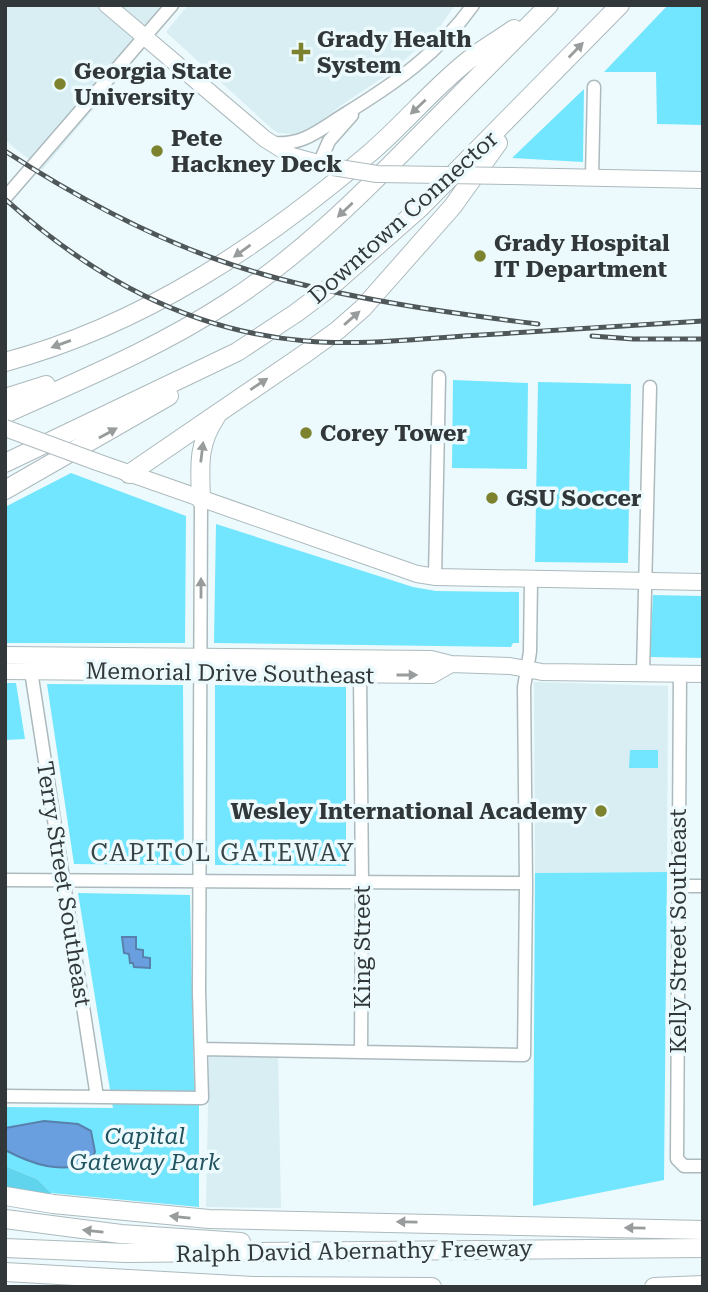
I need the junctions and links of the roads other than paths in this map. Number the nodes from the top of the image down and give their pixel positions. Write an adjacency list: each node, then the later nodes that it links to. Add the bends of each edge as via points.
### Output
1 (107, 5): 6 (main road)
2 (172, 5): 6 (street)
3 (473, 5): 9 (street, via 408,74)
4 (549, 5): 15 (highway, Downtown Connector, one-way to 15, via 324,229 229,302); 17 (highway, one-way to 17, via 470,59 371,152 231,258 140,312)
5 (620, 5): 8 (highway, Downtown Connector, one-way to 5)
6 (145, 38): 10 (main road); 14 (street)
7 (594, 87): 12 (street)
8 (533, 95): 16 (highway, Downtown Connector, via 374,250 307,305); 21 (highway, one-way to 8, via 363,308 453,206)
9 (362, 105): 10 (street, via 301,141); 11 (street, via 329,141)
10 (271, 143): 11 (main road, via 292,156)
11 (326, 166): 12 (main road, bridge, via 377,174)
12 (592, 177): 13 (main road)
13 (703, 180)
14 (5, 198)
15 (163, 340): 20 (highway); 22 (highway, Downtown Connector)
16 (237, 352): 24 (highway, Downtown Connector); 26 (highway, one-way to 16, via 133,419)
17 (5, 362)
18 (439, 377): 28 (street)
19 (650, 387): 30 (street)
20 (5, 398)
21 (221, 410): 25 (highway); 27 (highway, one-way to 21, via 201,447)
22 (5, 414)
23 (5, 428): 25 (main road, bridge)
24 (5, 463)
25 (129, 474): 27 (main road)
26 (5, 490)
27 (201, 500): 28 (main road); 33 (street, one-way to 27)
28 (435, 577): 29 (main road)
29 (531, 580): 30 (main road); 35 (street)
30 (645, 581): 31 (main road); 38 (street)
31 (703, 582)
32 (5, 655): 33 (main road, Memorial Drive Southeast)
33 (200, 664): 34 (main road, Memorial Drive Southeast, via 431,659); 37 (main road, Memorial Drive Southeast); 41 (main road, Memorial Drive Southeast); 44 (street)
34 (451, 664): 35 (main road, Memorial Drive Southeast); 41 (main road, Memorial Drive Southeast, one-way to 34, via 432,675)
35 (527, 669): 38 (main road, Memorial Drive Southeast); 46 (street)
36 (5, 671): 37 (main road, Memorial Drive Southeast)
37 (31, 671): 43 (street, Terry Street Southeast)
38 (643, 673): 39 (main road, Memorial Drive Southeast)
39 (680, 673): 40 (main road, Memorial Drive Southeast); 47 (street, Kelly Street Southeast)
40 (703, 674)
41 (360, 675): 45 (street, King Street)
42 (5, 880): 43 (street)
43 (63, 880): 44 (street); 52 (street, Terry Street Southeast)
44 (200, 881): 45 (street); 49 (street)
45 (362, 882): 46 (street); 50 (street, King Street)
46 (526, 883): 50 (street, via 524,1055)
47 (680, 886): 48 (street); 53 (street, Kelly Street Southeast, via 677,1158 684,1166)
48 (703, 886)
49 (201, 1049): 50 (street); 52 (street, via 202,1098)
50 (361, 1052)
51 (5, 1096): 52 (street)
52 (97, 1097)
53 (703, 1166)
54 (5, 1196): 56 (highway, one-way to 54, via 209,1219)
55 (5, 1219): 59 (highway, one-way to 55, via 192,1239)
56 (703, 1230)
57 (5, 1248): 59 (highway, Ralph David Abernathy Freeway, via 126,1253)
58 (703, 1248): 59 (highway, Ralph David Abernathy Freeway)
59 (454, 1250)
60 (5, 1272): 62 (highway, Ralph David Abernathy Freeway)
61 (703, 1285): 65 (highway)
62 (253, 1286): 63 (highway); 64 (highway, Ralph David Abernathy Freeway)
63 (241, 1287)
64 (432, 1287)
65 (654, 1287)

